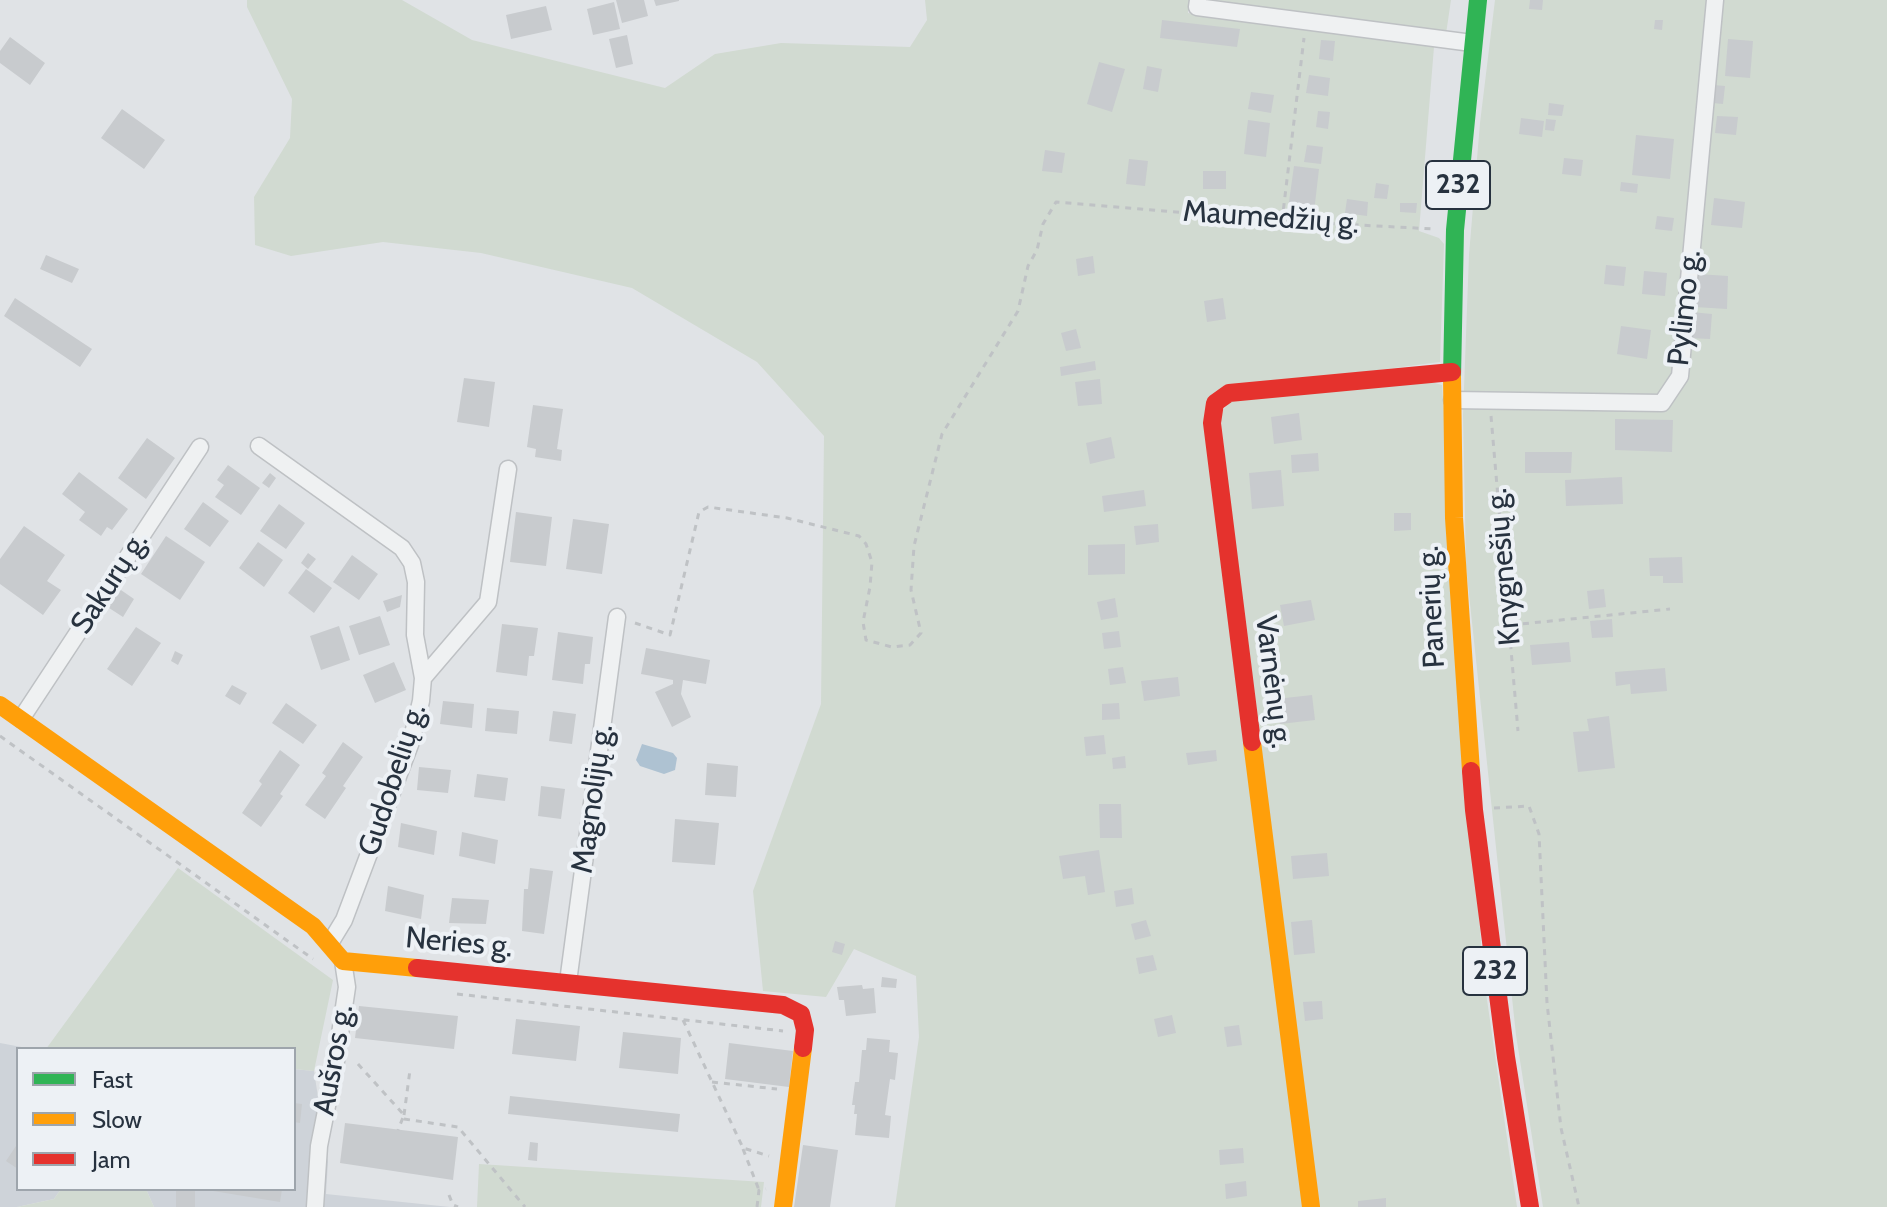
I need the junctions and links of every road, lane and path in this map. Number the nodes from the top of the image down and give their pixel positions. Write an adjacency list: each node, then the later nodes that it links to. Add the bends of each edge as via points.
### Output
1 (1198, 0): 4 (street, via 1197,7)
2 (1478, 0): 5 (street, Panerių g. / 232)
3 (1715, 0): 10 (street, Pylimo g., via 1680,376 1662,403)
4 (1307, 20): 5 (street); 6 (path)
5 (1472, 43): 7 (street, Panerių g. / 232)
6 (1282, 221): 7 (path, Maumedžių g.); 15 (path, Maumedžių g., via 1056,202 1028,266 1018,311 942,434 914,546 911,590 921,633 910,645 892,647 866,640 863,622 872,562 859,536 787,518 708,507 699,512 670,635)
7 (1455, 230): 8 (street, Panerių g. / 232)
8 (1452, 372): 9 (street, Panerių g. / 232); 44 (street, Varnėnų g., via 1229,393 1215,403 1212,423)
9 (1452, 400): 10 (street, Pylimo g.); 22 (street, Panerių g. / 232)
10 (1490, 402): 16 (path, Knygnešių g.)
11 (259, 446): 17 (street, Gudobelių g., via 402,548 416,582 415,635)
12 (200, 447): 19 (street, Sakurų g.)
13 (508, 469): 17 (street, via 488,602)
14 (1670, 609): 16 (path)
15 (617, 617): 26 (street, Magnolijų g.)
16 (1509, 625): 20 (path, Knygnešių g.)
17 (423, 678): 23 (street, Gudobelių g., via 411,742 344,920)
18 (0, 705): 19 (street)
19 (21, 719): 23 (street)
20 (1518, 731)
21 (0, 736): 25 (path)
22 (1474, 810): 45 (street, Panerių g. / 232); 46 (path, via 1529,806 1539,834 1547,1003 1561,1128)
23 (330, 943): 24 (street)
24 (343, 961): 25 (street, Aušros g.); 26 (street, Neries g.)
25 (347, 980): 40 (street, Aušros g., via 319,1146)
26 (568, 982): 29 (street, Neries g., via 783,1005 801,1014)
27 (449, 993): 28 (path)
28 (683, 1020): 29 (path); 32 (path)
29 (804, 1033): 43 (street)
30 (358, 1064): 34 (path)
31 (410, 1070): 34 (path)
32 (712, 1082): 33 (path); 36 (path)
33 (786, 1090)
34 (404, 1117): 35 (path); 42 (path, via 458,1127)
35 (398, 1130)
36 (743, 1148): 37 (path); 38 (path)
37 (777, 1158)
38 (759, 1190)
39 (449, 1195): 41 (path)
40 (315, 1207)
41 (458, 1207)
42 (525, 1207)
43 (783, 1207)
44 (1311, 1207)
45 (1530, 1207)
46 (1579, 1207)

